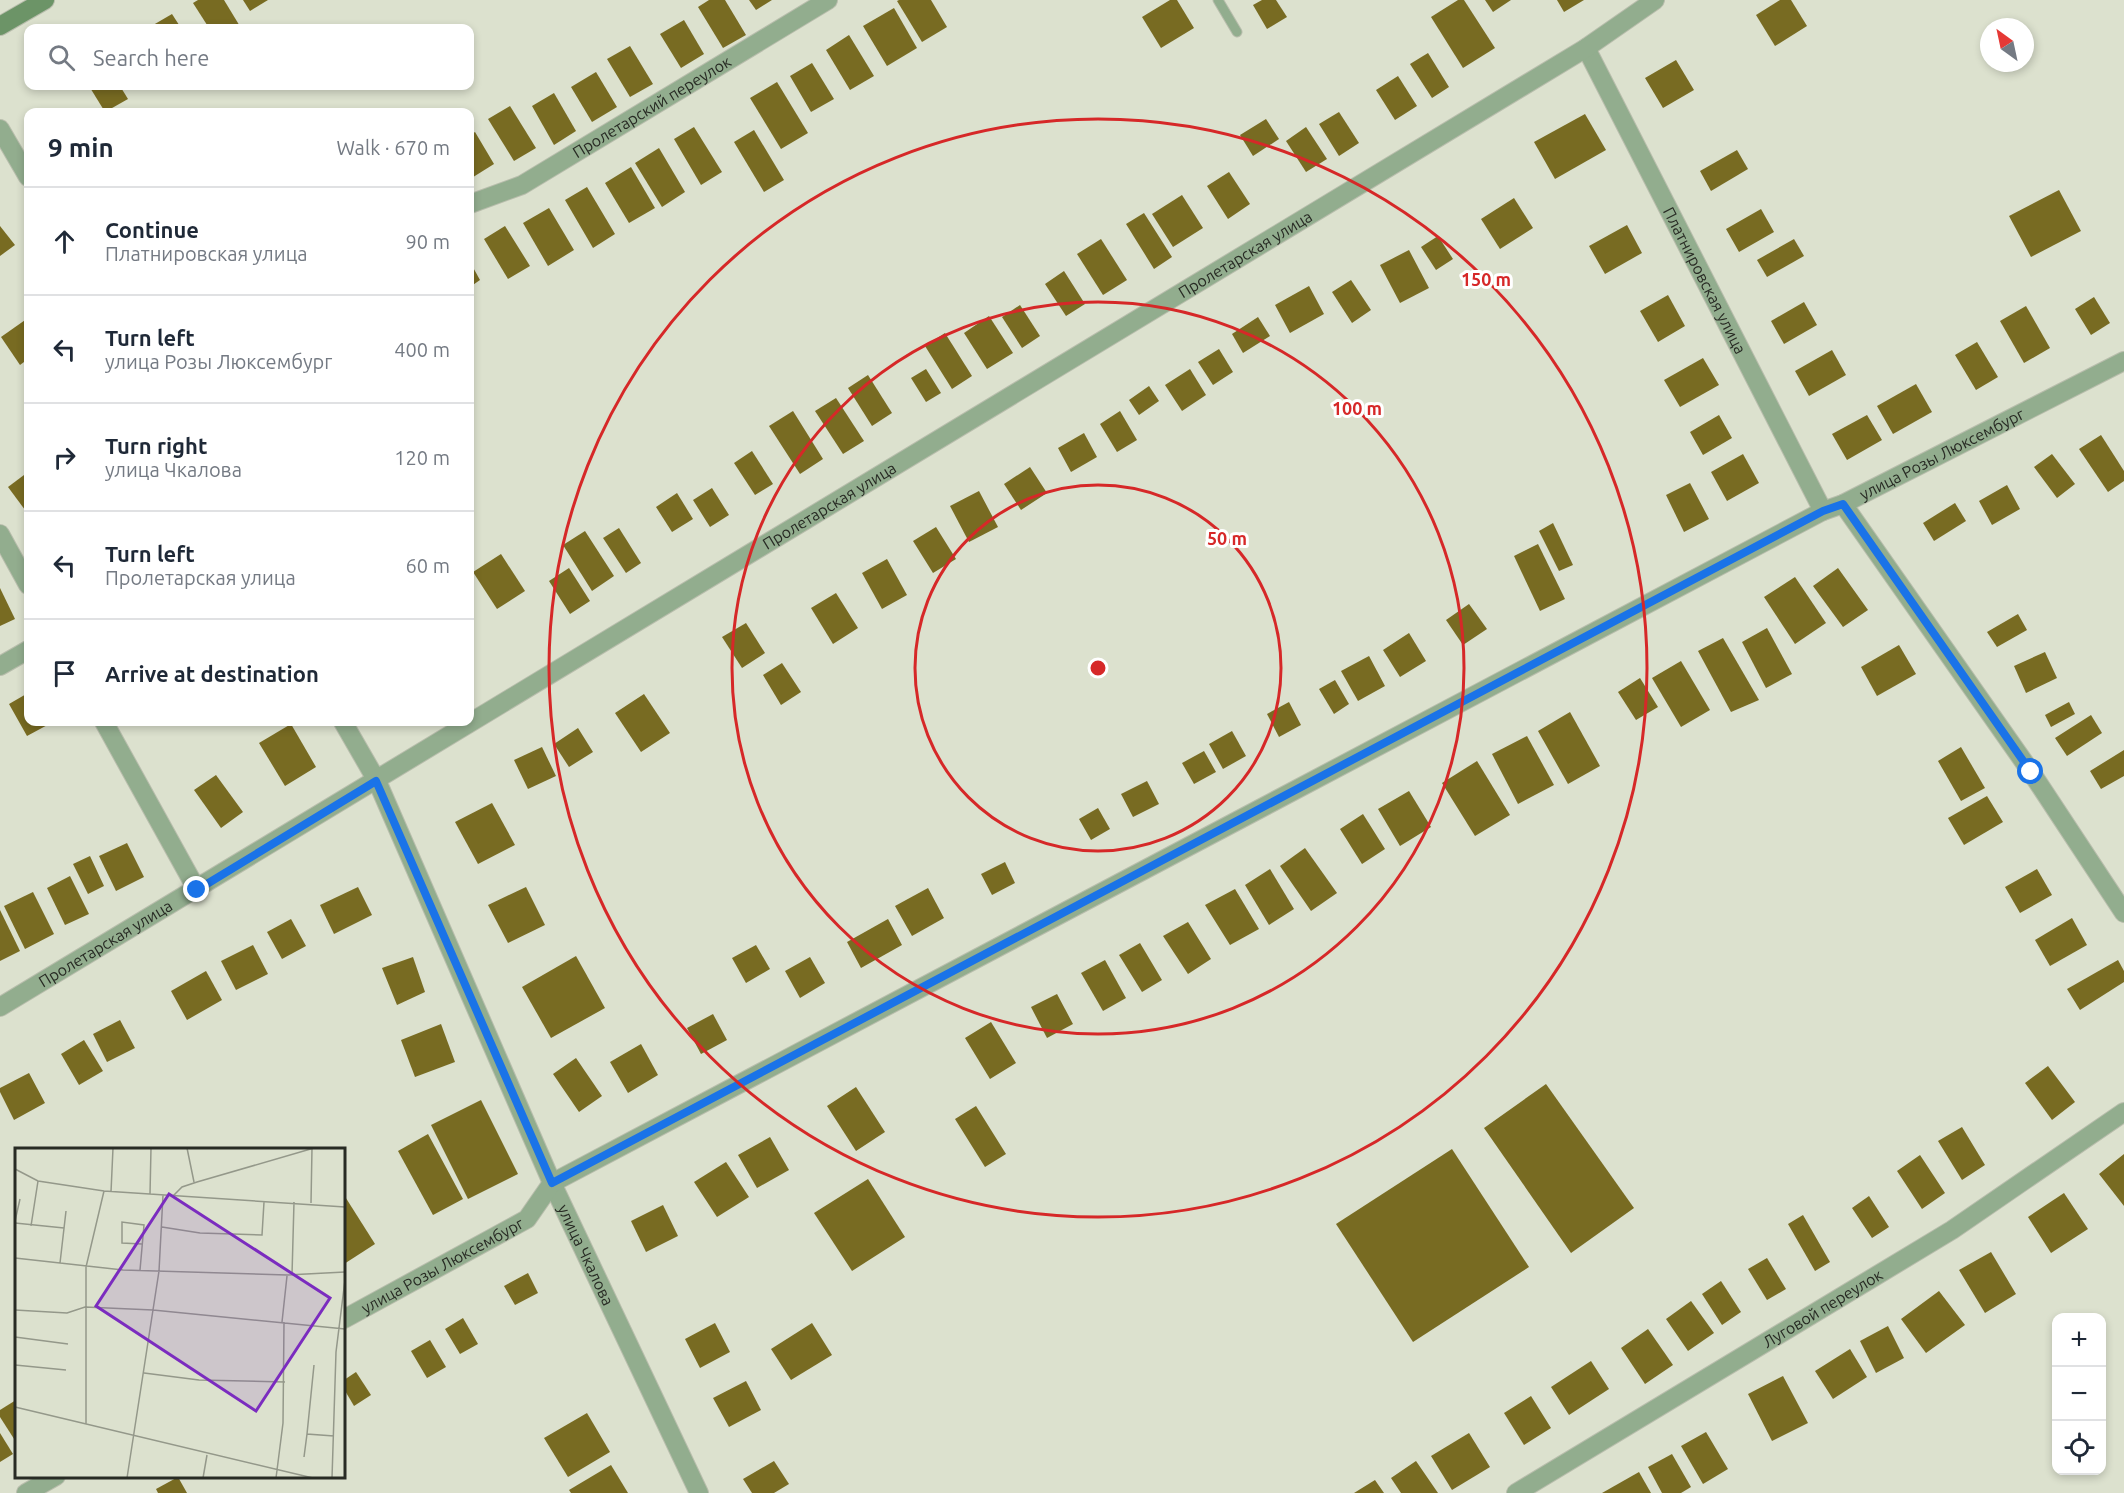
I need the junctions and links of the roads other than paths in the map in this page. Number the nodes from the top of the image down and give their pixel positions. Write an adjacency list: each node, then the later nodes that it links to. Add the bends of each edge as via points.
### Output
1 (45, 0): 6 (main road)
2 (828, 0): 11 (street, Пролетарский переулок, via 522,185)
3 (1218, 0): 7 (lane)
4 (1655, 0): 5 (street, Пролетарская улица)
5 (1628, 8): 8 (street, Пролетарская улица)
6 (0, 26)
7 (1237, 32)
8 (1586, 48): 14 (street, Платнировская улица); 19 (street, Пролетарская улица)
9 (0, 129): 10 (street)
10 (24, 170)
11 (474, 203)
12 (2124, 361): 13 (street, улица Розы Люксембург)
13 (1843, 504): 14 (street, улица Розы Люксембург); 25 (street, via 2031,772)
14 (1823, 511): 28 (street, улица Розы Люксембург)
15 (0, 534): 16 (street)
16 (24, 578)
17 (24, 652): 18 (street)
18 (0, 666)
19 (474, 722)
20 (106, 726): 24 (street)
21 (345, 726): 23 (street, улица Чкалова)
22 (467, 726): 23 (street, Пролетарская улица)
23 (376, 781): 24 (street, Пролетарская улица); 28 (street, улица Чкалова)
24 (197, 890): 26 (street, Пролетарская улица)
25 (2124, 913)
26 (0, 1007)
27 (2124, 1112): 33 (street, Луговой переулок, via 1952,1230)
28 (552, 1183): 29 (street, улица Розы Люксембург, via 527,1219); 32 (street, улица Чкалова)
29 (345, 1318)
30 (52, 1478): 31 (street)
31 (26, 1493)
32 (699, 1493)
33 (1516, 1493)

